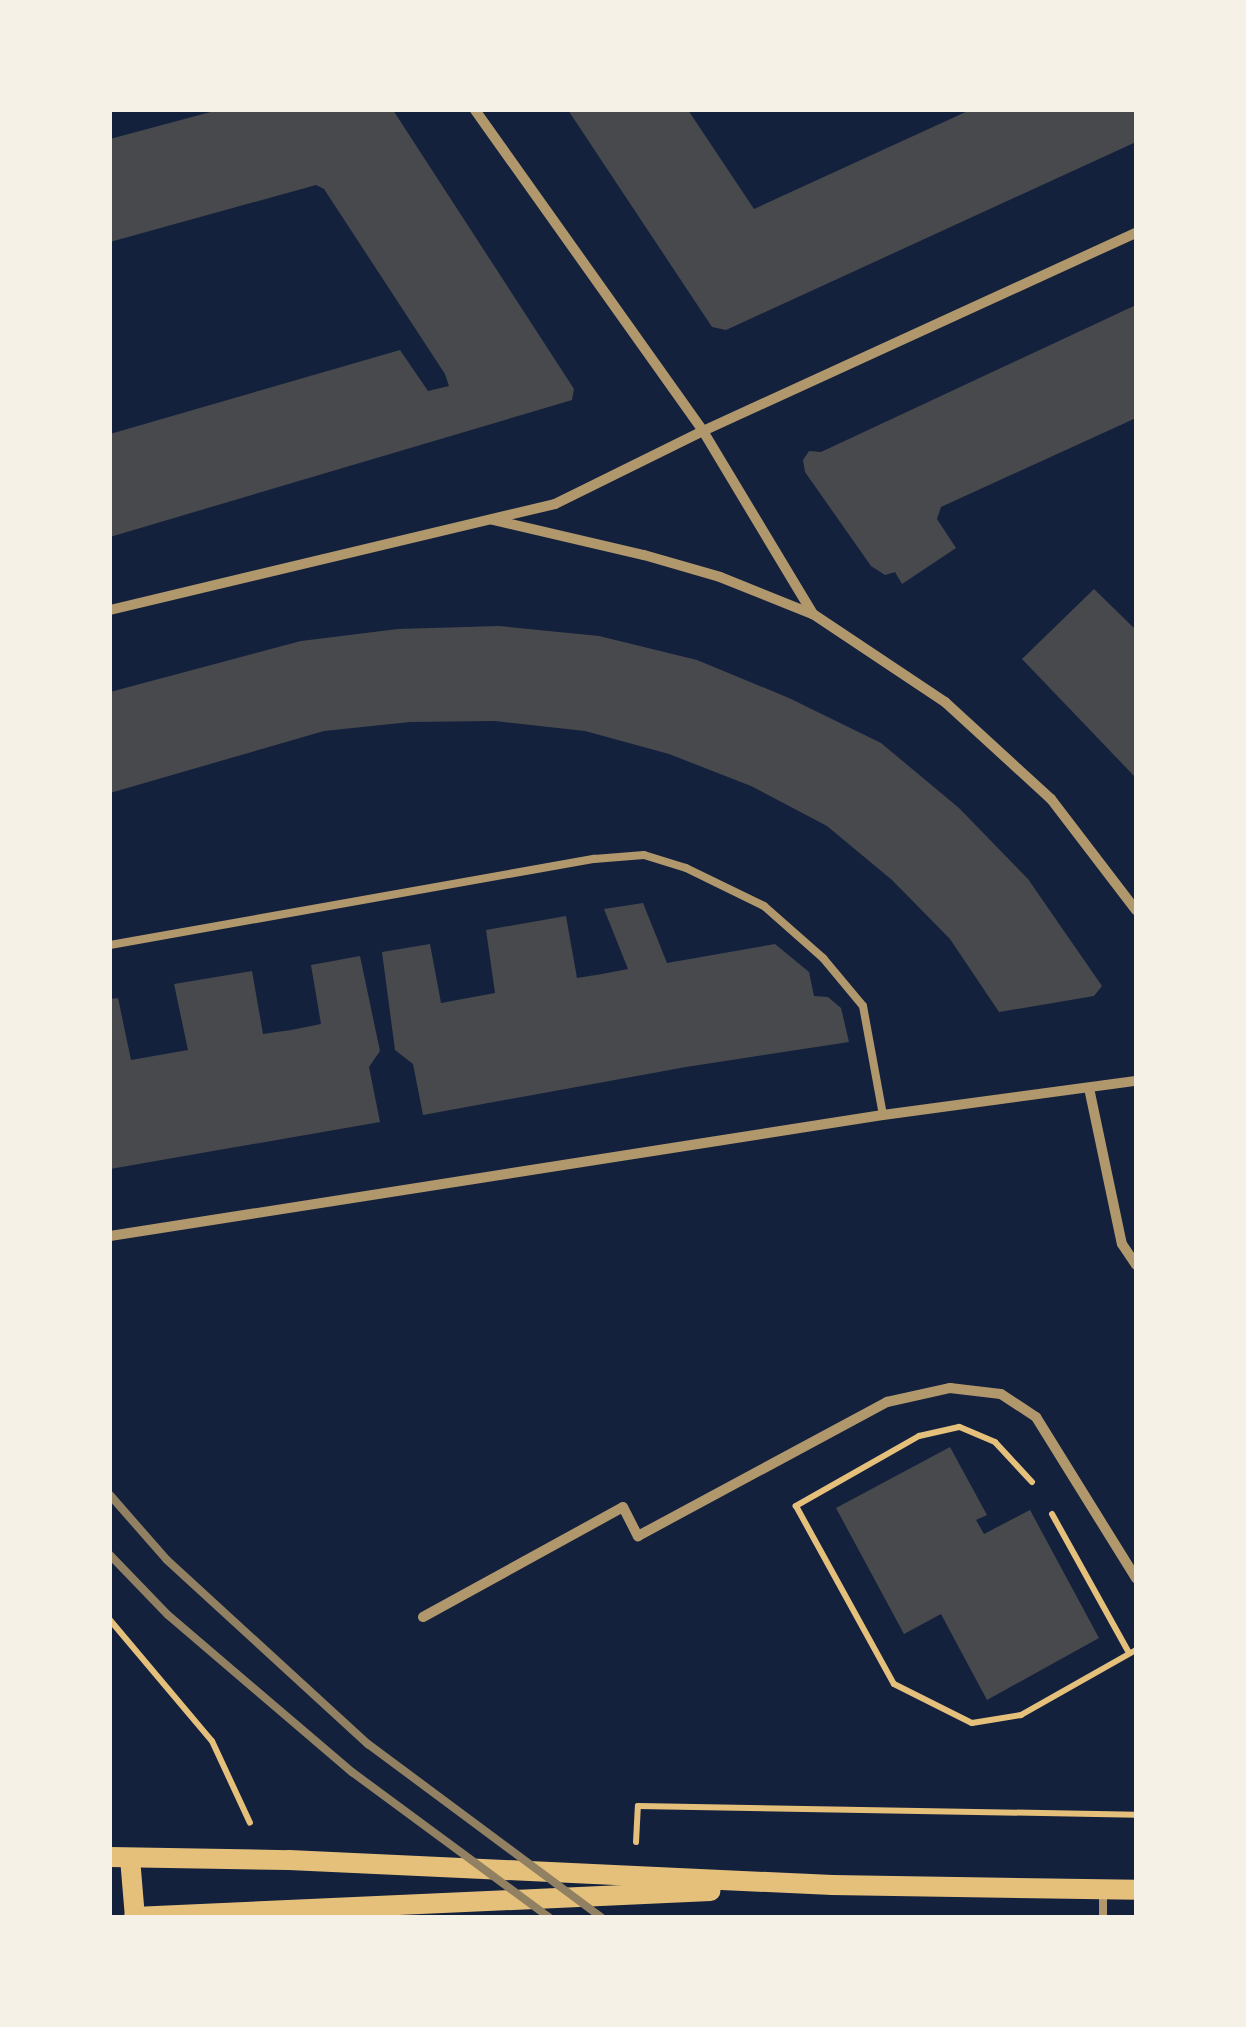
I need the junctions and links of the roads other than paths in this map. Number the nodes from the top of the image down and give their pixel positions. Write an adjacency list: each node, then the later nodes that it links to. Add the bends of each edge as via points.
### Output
1 (475, 110): 3 (street)
2 (1136, 232): 3 (street)
3 (702, 431): 4 (street, via 555,504); 6 (street)
4 (491, 520): 5 (street); 6 (street, via 700,572)
5 (110, 610)
6 (813, 614): 7 (street, via 945,702 1038,787)
7 (1136, 910)
8 (110, 945): 11 (lane, via 644,855 764,906 823,958 864,1006)
9 (1136, 1081): 10 (street)
10 (1089, 1088): 11 (street); 13 (street, via 1122,1244)
11 (883, 1114): 12 (street)
12 (110, 1236)
13 (1136, 1265)
14 (1136, 1578): 15 (street, via 1036,1416 1001,1394 950,1388 887,1402 638,1536 623,1507)
15 (423, 1617)
16 (120, 1857): 17 (main road); 20 (main road)
17 (832, 1885): 18 (main road); 20 (main road)
18 (1104, 1890): 19 (main road); 21 (lane)
19 (1136, 1890)
20 (135, 1917)
21 (1103, 1917)

